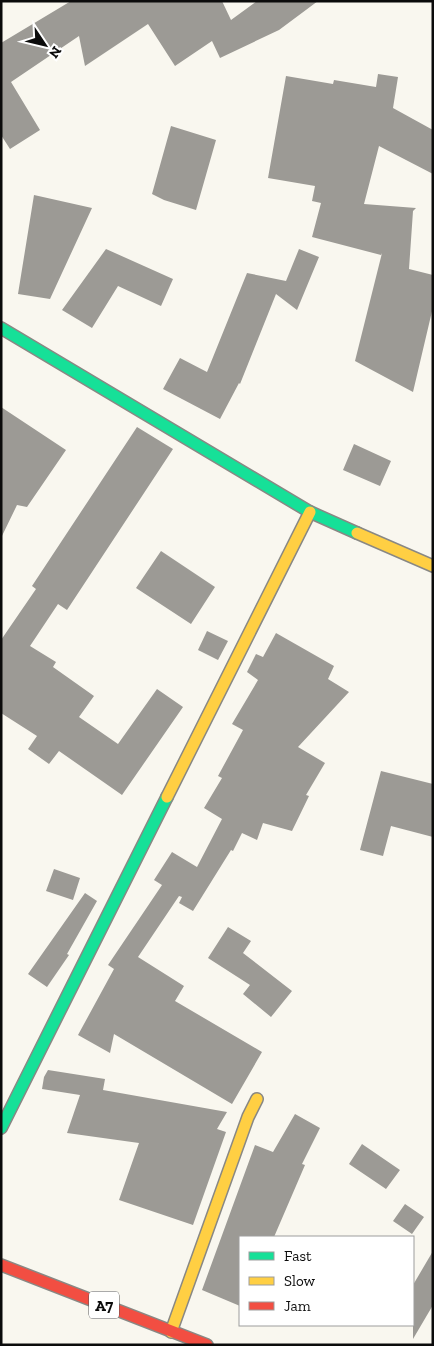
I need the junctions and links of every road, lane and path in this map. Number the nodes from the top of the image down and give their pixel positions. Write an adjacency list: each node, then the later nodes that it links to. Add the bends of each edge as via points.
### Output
1 (1, 328): 2 (street)
2 (310, 512): 3 (street); 5 (street)
3 (433, 566)
4 (258, 1099): 7 (street, via 248,1117)
5 (1, 1128)
6 (1, 1265): 7 (street, A7)
7 (171, 1332): 8 (street, A7)
8 (207, 1345)

